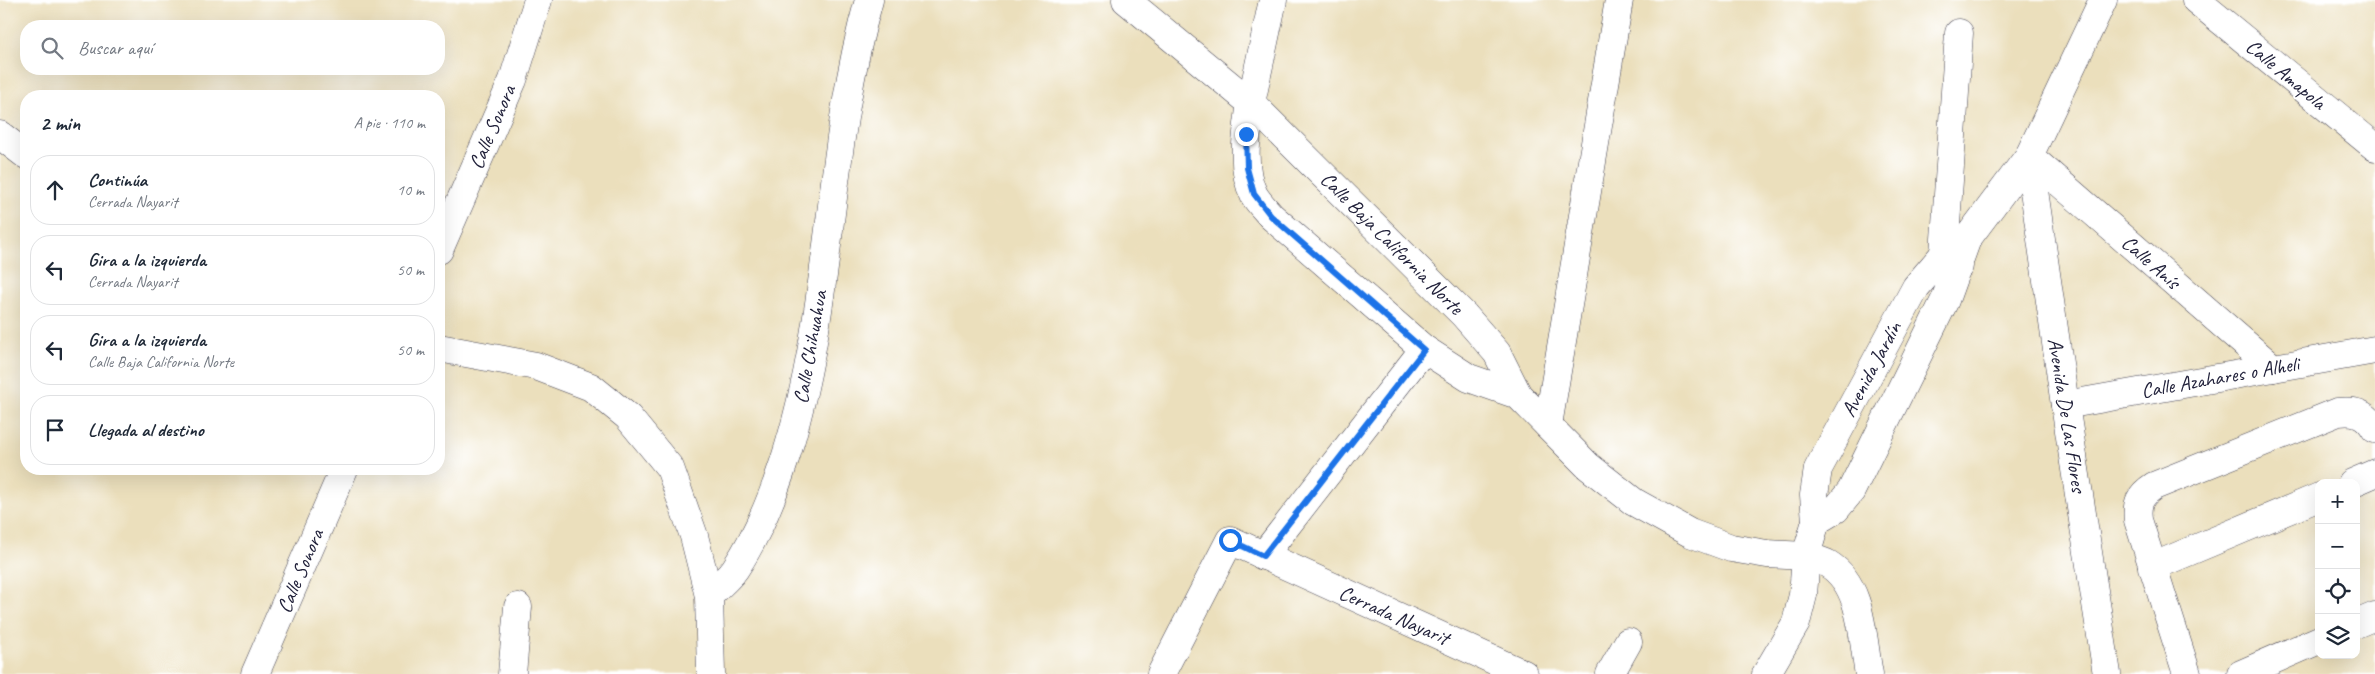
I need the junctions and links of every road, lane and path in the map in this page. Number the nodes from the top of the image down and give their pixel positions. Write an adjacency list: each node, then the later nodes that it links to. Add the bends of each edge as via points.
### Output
1 (538, 0): 14 (street, Calle Sonora, via 513,80)
2 (868, 0): 32 (street, Calle Chihuahua, via 848,85 814,343 796,426 776,487 756,533 734,570)
3 (1126, 0): 9 (street, Calle Baja California Norte)
4 (1273, 0): 9 (street)
5 (1619, 0): 22 (street)
6 (2103, 0): 13 (street, Avenida Jardín)
7 (2196, 0): 11 (street, Calle Amapola)
8 (1959, 33): 15 (street)
9 (1251, 103): 17 (street, Calle Baja California Norte, via 1246,134 1247,168 1254,194 1271,216); 20 (street, Calle Baja California Norte, via 1464,315 1497,353)
10 (0, 135): 12 (street)
11 (2375, 148)
12 (20, 150)
13 (2029, 156): 15 (street, Avenida Jardín); 19 (street, Calle Anís); 21 (street, Avenida De Las Flores)
14 (445, 236)
15 (1952, 260): 28 (street, Avenida Jardín, via 1945,300 1851,491 1836,509); 28 (street, Avenida Jardín, via 1916,287 1818,469 1814,495)
16 (445, 349): 32 (street, via 536,366 591,387 628,417 670,468 694,536)
17 (1424, 350): 20 (street, Calle Baja California Norte, via 1469,378); 29 (street)
18 (2375, 350): 19 (street, Calle Azahares o Alheli)
19 (2273, 368): 21 (street, Calle Azahares o Alheli)
20 (1518, 395): 22 (street, Calle Baja California Norte)
21 (2065, 405): 46 (street, Avenida De Las Flores)
22 (1548, 425): 30 (street, Calle Baja California Norte, via 1588,466 1634,502 1690,533 1731,548)
23 (2375, 429): 31 (street, via 2364,415 2352,410 2338,412 2154,486 2142,494 2136,506)
24 (2375, 473): 26 (street)
25 (341, 475): 38 (street, Calle Sonora)
26 (2360, 480)
27 (2315, 499): 31 (street)
28 (1816, 521): 30 (street, Avenida Jardín)
29 (1263, 556): 41 (street, Cerrada Nayarit, via 1230,540); 42 (street, Cerrada Nayarit)
30 (1806, 556): 44 (street, Avenida Jardín, via 1803,595 1796,623); 45 (street, Calle Baja California Norte, via 1828,564 1846,581 1856,599)
31 (2152, 567): 47 (street)
32 (709, 596): 40 (street)
33 (518, 607): 39 (street)
34 (2375, 616): 35 (street)
35 (2360, 622)
36 (1628, 642): 43 (street)
37 (2315, 642): 48 (street)
38 (255, 674)
39 (512, 674)
40 (711, 674)
41 (1161, 674)
42 (1524, 674)
43 (1610, 674)
44 (1766, 674)
45 (1869, 674)
46 (2108, 674)
47 (2187, 674)
48 (2241, 674)

